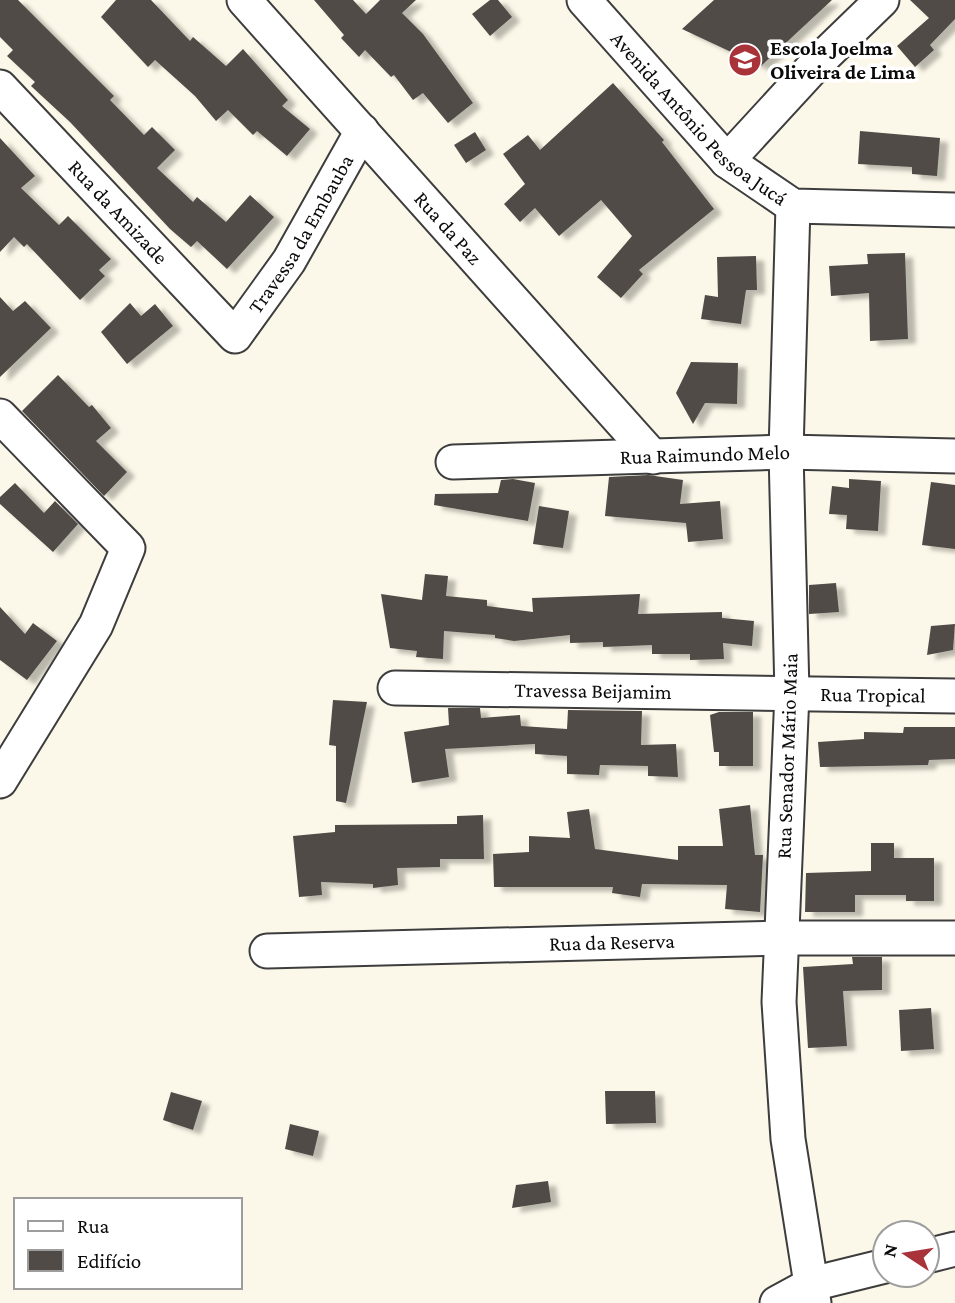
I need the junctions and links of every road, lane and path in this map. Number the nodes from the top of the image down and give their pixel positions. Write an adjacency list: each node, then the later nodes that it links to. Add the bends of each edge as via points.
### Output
1 (244, 0): 5 (street, Rua da Paz)
2 (584, 0): 6 (street, Avenida Antônio Pessoa Jucá)
3 (882, 0): 6 (street)
4 (0, 87): 9 (street, Rua da Amizade)
5 (362, 131): 9 (street, Travessa da Embauba, via 289,261); 13 (street, Rua da Paz)
6 (727, 161): 7 (street, Avenida Antônio Pessoa Jucá)
7 (793, 206): 8 (street, Avenida Antônio Pessoa Jucá); 11 (street, Rua Senador Mário Maia)
8 (955, 210)
9 (235, 336)
10 (0, 416): 18 (street, via 128,548 96,625)
11 (786, 452): 12 (street, Rua Raimundo Melo); 13 (street, Rua Raimundo Melo); 16 (street, Rua Senador Mário Maia)
12 (955, 456)
13 (653, 457): 14 (street, Rua Raimundo Melo)
14 (453, 462)
15 (395, 688): 16 (street, Travessa Beijamim)
16 (792, 692): 17 (street, Rua Tropical); 19 (street, Rua Senador Mário Maia)
17 (955, 696)
18 (2, 772)
19 (781, 938): 20 (street, Rua da Reserva); 21 (street, Rua da Reserva); 23 (street, Rua Senador Mário Maia, via 781,1071)
20 (955, 938)
21 (267, 951)
22 (871, 1271): 23 (street)
23 (813, 1294): 24 (street)
24 (777, 1303)

